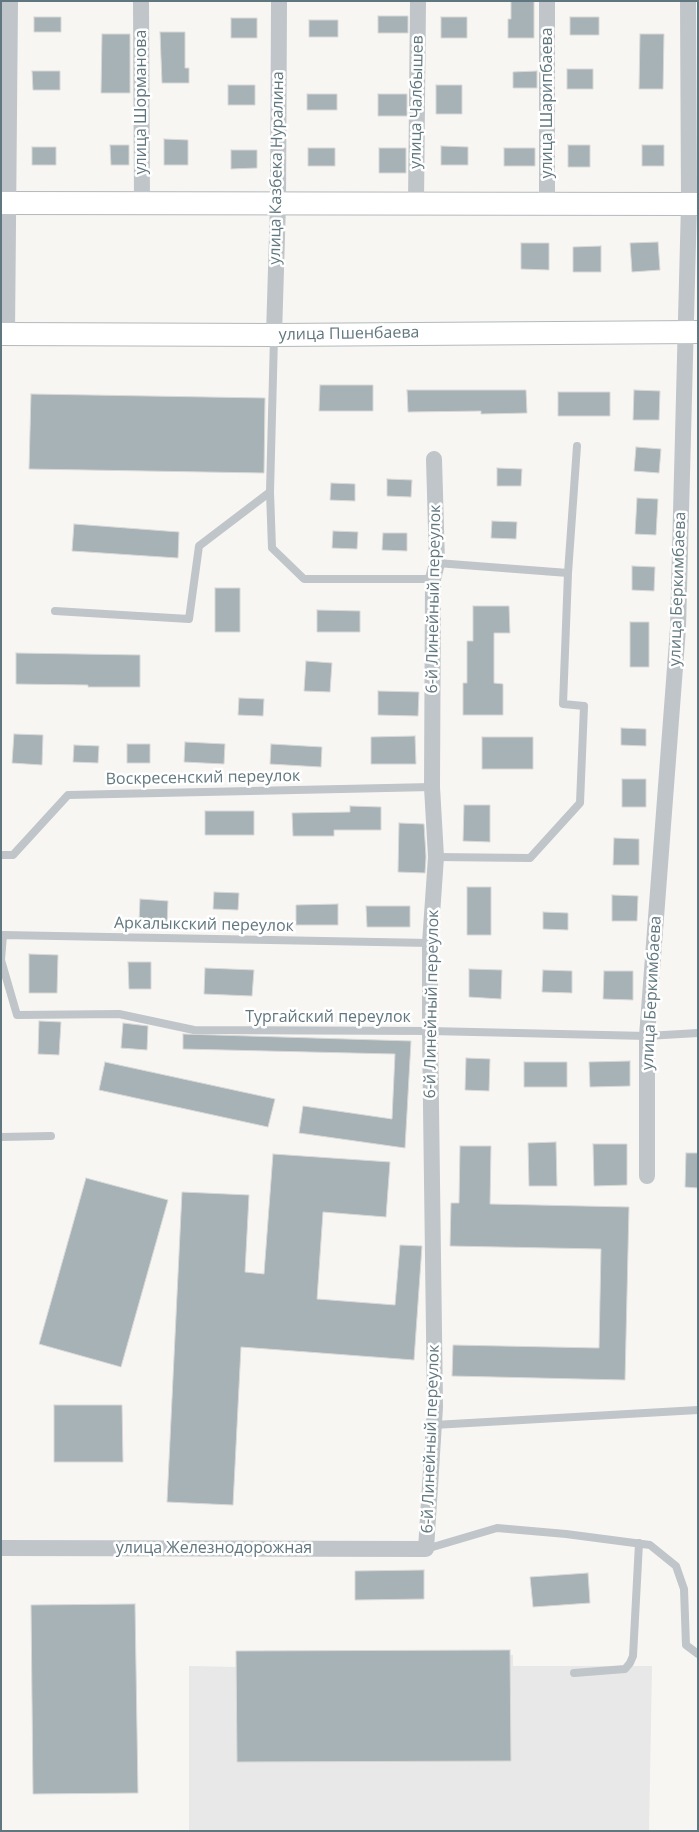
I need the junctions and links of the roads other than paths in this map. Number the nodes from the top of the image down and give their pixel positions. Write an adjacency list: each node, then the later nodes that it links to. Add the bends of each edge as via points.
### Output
1 (10, 1): 7 (street)
2 (141, 1): 8 (street, улица Шорманова)
3 (279, 1): 9 (street, улица Казбека Нуралина)
4 (418, 1): 10 (street, улица Чалбышев)
5 (547, 1): 11 (street, улица Шарипбаева)
6 (688, 1): 12 (street, улица Беркимбаева)
7 (5, 203): 8 (street); 14 (street)
8 (142, 203): 9 (street)
9 (278, 204): 10 (street); 15 (street, улица Казбека Нуралина)
10 (416, 204): 11 (street)
11 (547, 204): 12 (street)
12 (693, 204): 13 (street, улица Беркимбаева)
13 (692, 332): 15 (street, улица Пшенбаева); 29 (street, улица Беркимбаева, via 678,628)
14 (4, 334): 15 (street, улица Пшенбаева)
15 (274, 335): 18 (lane)
16 (577, 446): 20 (lane)
17 (434, 459): 19 (street, 6-й Линейный переулок)
18 (270, 492): 19 (lane, via 272,548 304,579); 21 (lane, via 199,546 189,619)
19 (435, 571): 20 (lane); 22 (street, 6-й Линейный переулок)
20 (568, 573): 24 (lane, via 563,704 584,706 580,803 530,858)
21 (55, 610)
22 (432, 787): 23 (lane, Воскресенский переулок, via 68,795 13,855); 24 (street, 6-й Линейный переулок)
23 (1, 855)
24 (436, 857): 25 (street, 6-й Линейный переулок)
25 (430, 943): 26 (lane, Аркалыкский переулок, via 3,935); 27 (street, 6-й Линейный переулок)
26 (1, 960): 27 (lane, Тургайский переулок, via 18,1015 119,1014 194,1030)
27 (430, 1031): 29 (lane, Тургайский переулок); 34 (street, 6-й Линейный переулок)
28 (698, 1033): 29 (lane, Тургайский переулок)
29 (647, 1036): 32 (street, улица Беркимбаева)
30 (51, 1136): 31 (lane)
31 (1, 1137)
32 (647, 1176)
33 (698, 1410): 34 (lane)
34 (434, 1425): 37 (street, 6-й Линейный переулок)
35 (639, 1543): 37 (lane, via 497,1528); 38 (lane, via 650,1545 676,1566 684,1589 686,1645); 39 (lane, via 630,1663 625,1669)
36 (1, 1548): 37 (street, улица Железнодорожная)
37 (426, 1549)
38 (698, 1654)
39 (574, 1673)

